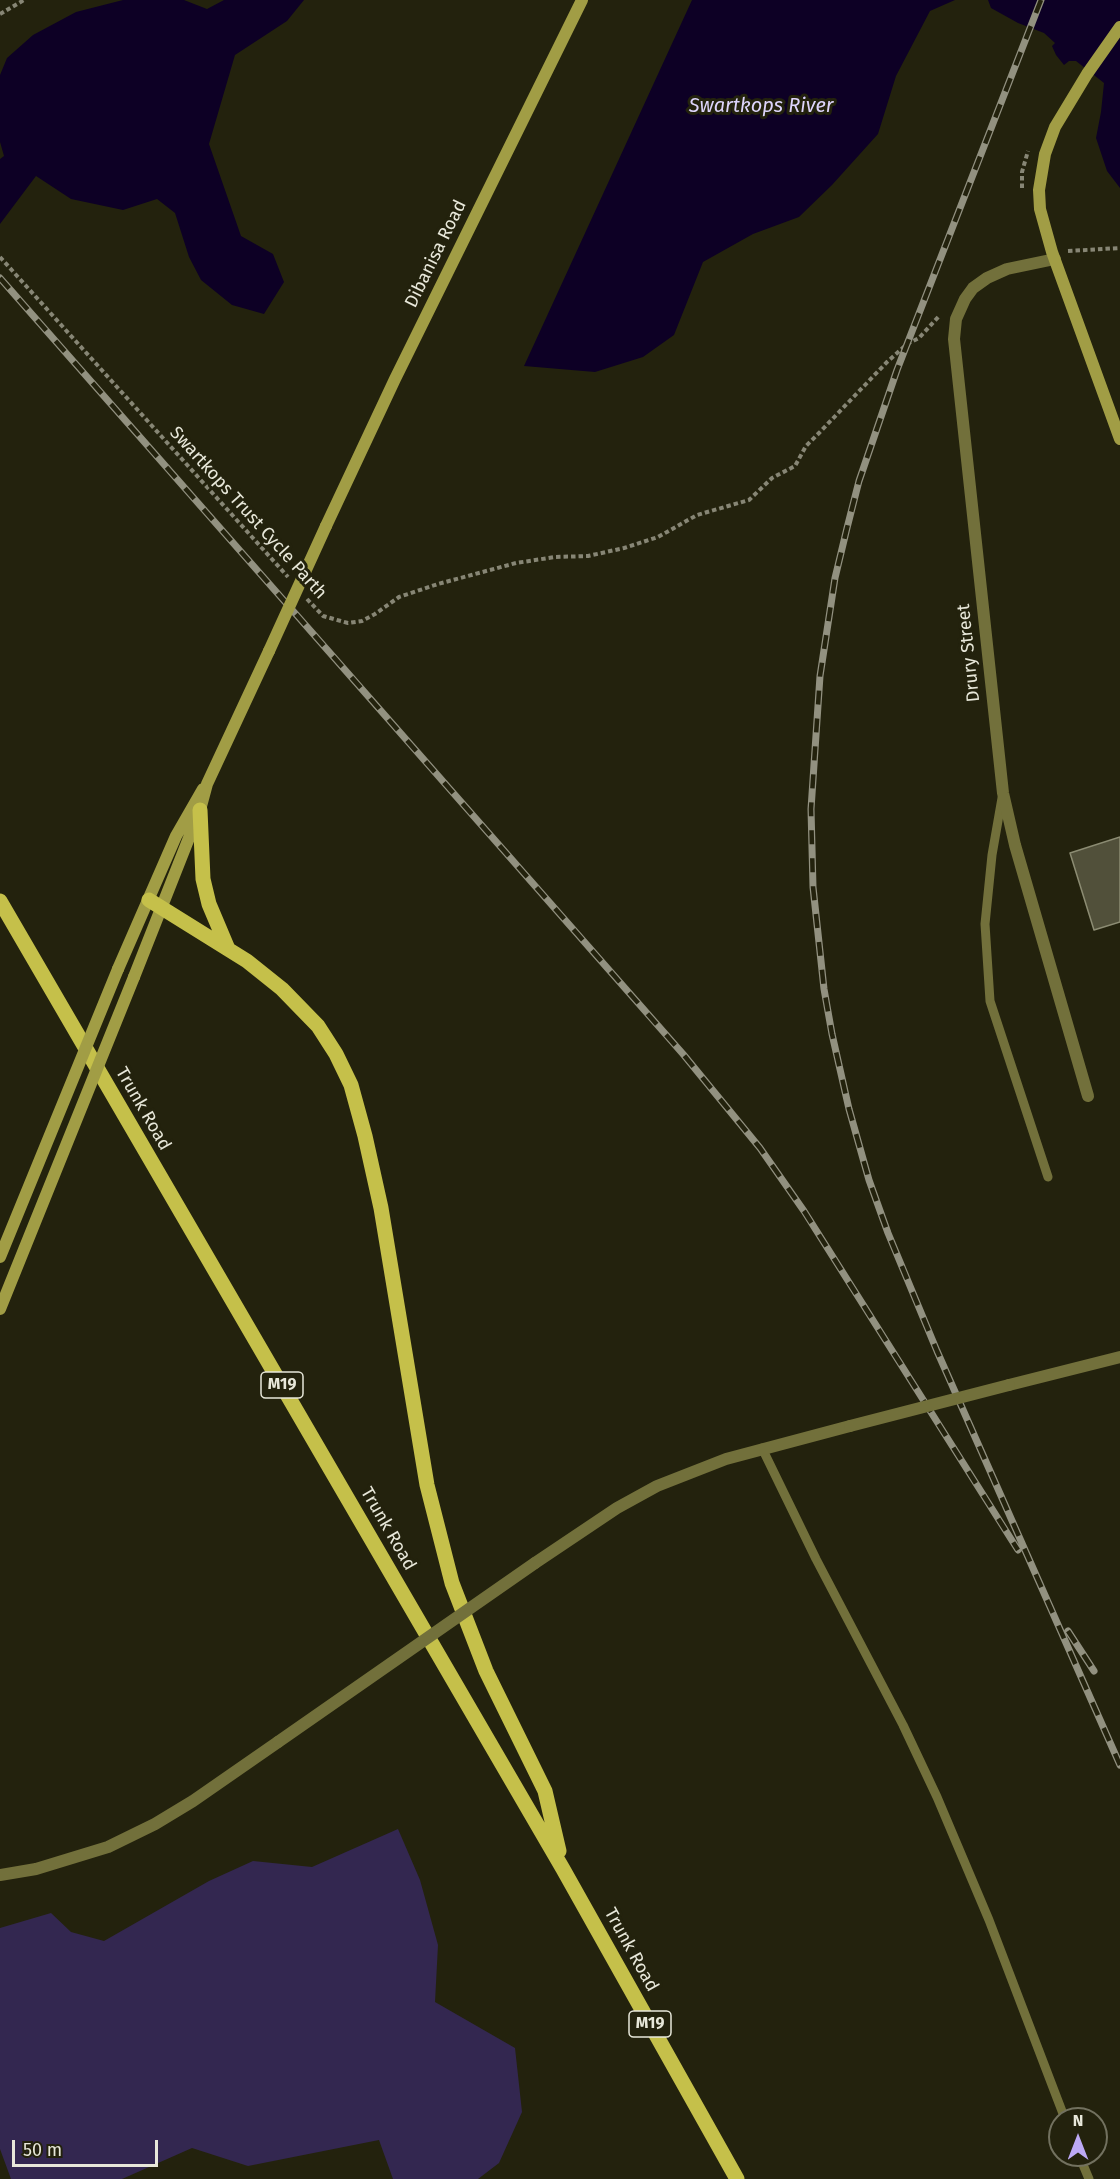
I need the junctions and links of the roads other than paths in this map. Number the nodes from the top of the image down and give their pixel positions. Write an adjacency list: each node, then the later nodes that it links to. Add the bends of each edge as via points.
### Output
1 (582, 0): 5 (main road, Dibanisa Road, bridge, via 395,379)
2 (1120, 27): 3 (main road, via 1048,141 1040,172 1040,209)
3 (1054, 255): 4 (main road); 6 (street, Drury Street, via 987,278 973,288 964,298 956,319 954,339)
4 (1120, 439)
5 (207, 783): 7 (main road); 9 (main road, via 176,836)
6 (1003, 793): 11 (street, Drury Street); 12 (lane, via 985,924 990,1001)
7 (200, 810): 9 (main road); 10 (main road, via 203,879)
8 (0, 901): 17 (main road, Trunk Road / M19)
9 (156, 904): 10 (main road); 13 (main road, bridge, via 118,969); 14 (main road, bridge, via 134,977)
10 (228, 950): 17 (main road, via 282,990 318,1026 351,1085 381,1208 427,1485 453,1583 486,1671 545,1791)
11 (1088, 1096)
12 (1048, 1177)
13 (0, 1257)
14 (0, 1309)
15 (1120, 1357): 16 (street, bridge)
16 (762, 1448): 18 (street, bridge, via 657,1486 616,1508 155,1824 108,1847 36,1869); 19 (lane, via 937,1797)
17 (563, 1869): 20 (main road, Trunk Road / M19)
18 (0, 1875)
19 (1060, 2107)
20 (737, 2179)

